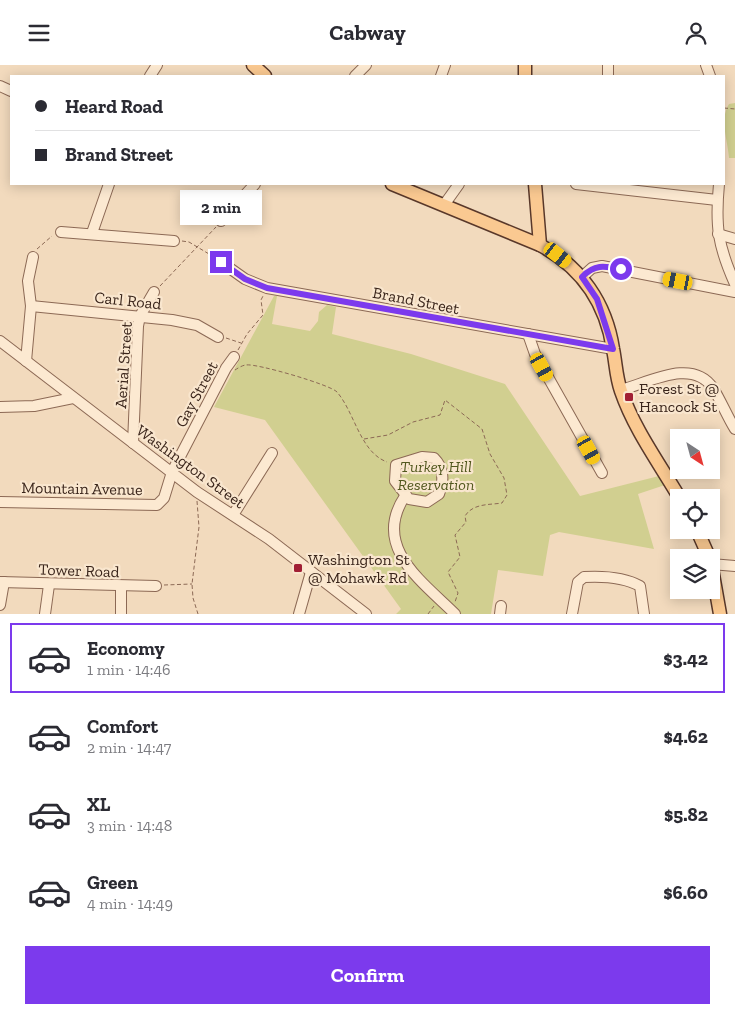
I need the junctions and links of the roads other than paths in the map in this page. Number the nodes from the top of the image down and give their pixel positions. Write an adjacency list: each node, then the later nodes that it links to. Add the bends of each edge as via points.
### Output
1 (253, 65): 3 (main road)
2 (366, 65): 4 (street)
3 (265, 75)
4 (356, 75)
5 (109, 185): 16 (street)
6 (254, 185): 14 (street)
7 (394, 185): 13 (main road)
8 (458, 185): 13 (street)
9 (534, 185): 20 (main road)
10 (585, 185): 12 (street)
11 (719, 185): 12 (street)
12 (717, 200): 17 (street)
13 (444, 205): 20 (main road)
14 (221, 221)
15 (61, 232): 16 (street)
16 (92, 233): 19 (street)
17 (718, 234): 18 (street); 24 (street)
18 (735, 239)
19 (174, 241)
20 (540, 245): 23 (main road, via 558,255)
21 (33, 257): 27 (street, via 28,281)
22 (221, 262): 29 (street, Brand Street, via 245,279 267,288)
23 (582, 277): 26 (street, via 592,268 602,266); 32 (main road, via 597,299)
24 (735, 284)
25 (154, 292): 28 (street, Aerial Street)
26 (735, 292)
27 (31, 306): 28 (street, Carl Road); 34 (street)
28 (140, 316): 30 (street, Carl Road, via 191,324); 39 (street, Aerial Street)
29 (528, 334): 32 (street, Brand Street); 42 (street, via 534,353)
30 (223, 338)
31 (0, 341): 34 (street, Washington Street)
32 (613, 349): 35 (main road)
33 (234, 357): 41 (street, Gay Street)
34 (26, 361): 36 (street, Washington Street)
35 (620, 390): 38 (street, via 667,375 700,375 712,387); 43 (main road, via 629,412)
36 (73, 398): 37 (street, via 34,406); 39 (street, Washington Street)
37 (0, 407)
38 (735, 429)
39 (133, 443): 41 (street, Washington Street)
40 (272, 453): 46 (street)
41 (172, 472): 45 (street, Mountain Avenue, via 164,498 157,505); 46 (street, Washington Street)
42 (602, 473)
43 (674, 489)
44 (405, 496): 44 (street, via 395,481 396,465 422,457 434,458 442,472 441,489 436,498 420,503); 56 (street, via 396,512 396,547 415,575)
45 (0, 502)
46 (233, 515): 49 (street, Washington Street)
47 (720, 564): 48 (street)
48 (735, 567)
49 (311, 572): 59 (street); 60 (street, Washington Street)
50 (2, 582): 51 (street, Tower Road); 55 (street)
51 (49, 585): 53 (street, Tower Road); 57 (street)
52 (156, 586): 53 (street, Tower Road)
53 (121, 587): 58 (street)
54 (717, 599): 63 (main road)
55 (0, 605)
56 (453, 611)
57 (45, 614)
58 (121, 614)
59 (299, 614)
60 (366, 614)
61 (572, 614): 62 (street, via 578,582 584,577 597,576 634,582 640,586)
62 (644, 614)
63 (720, 614)

